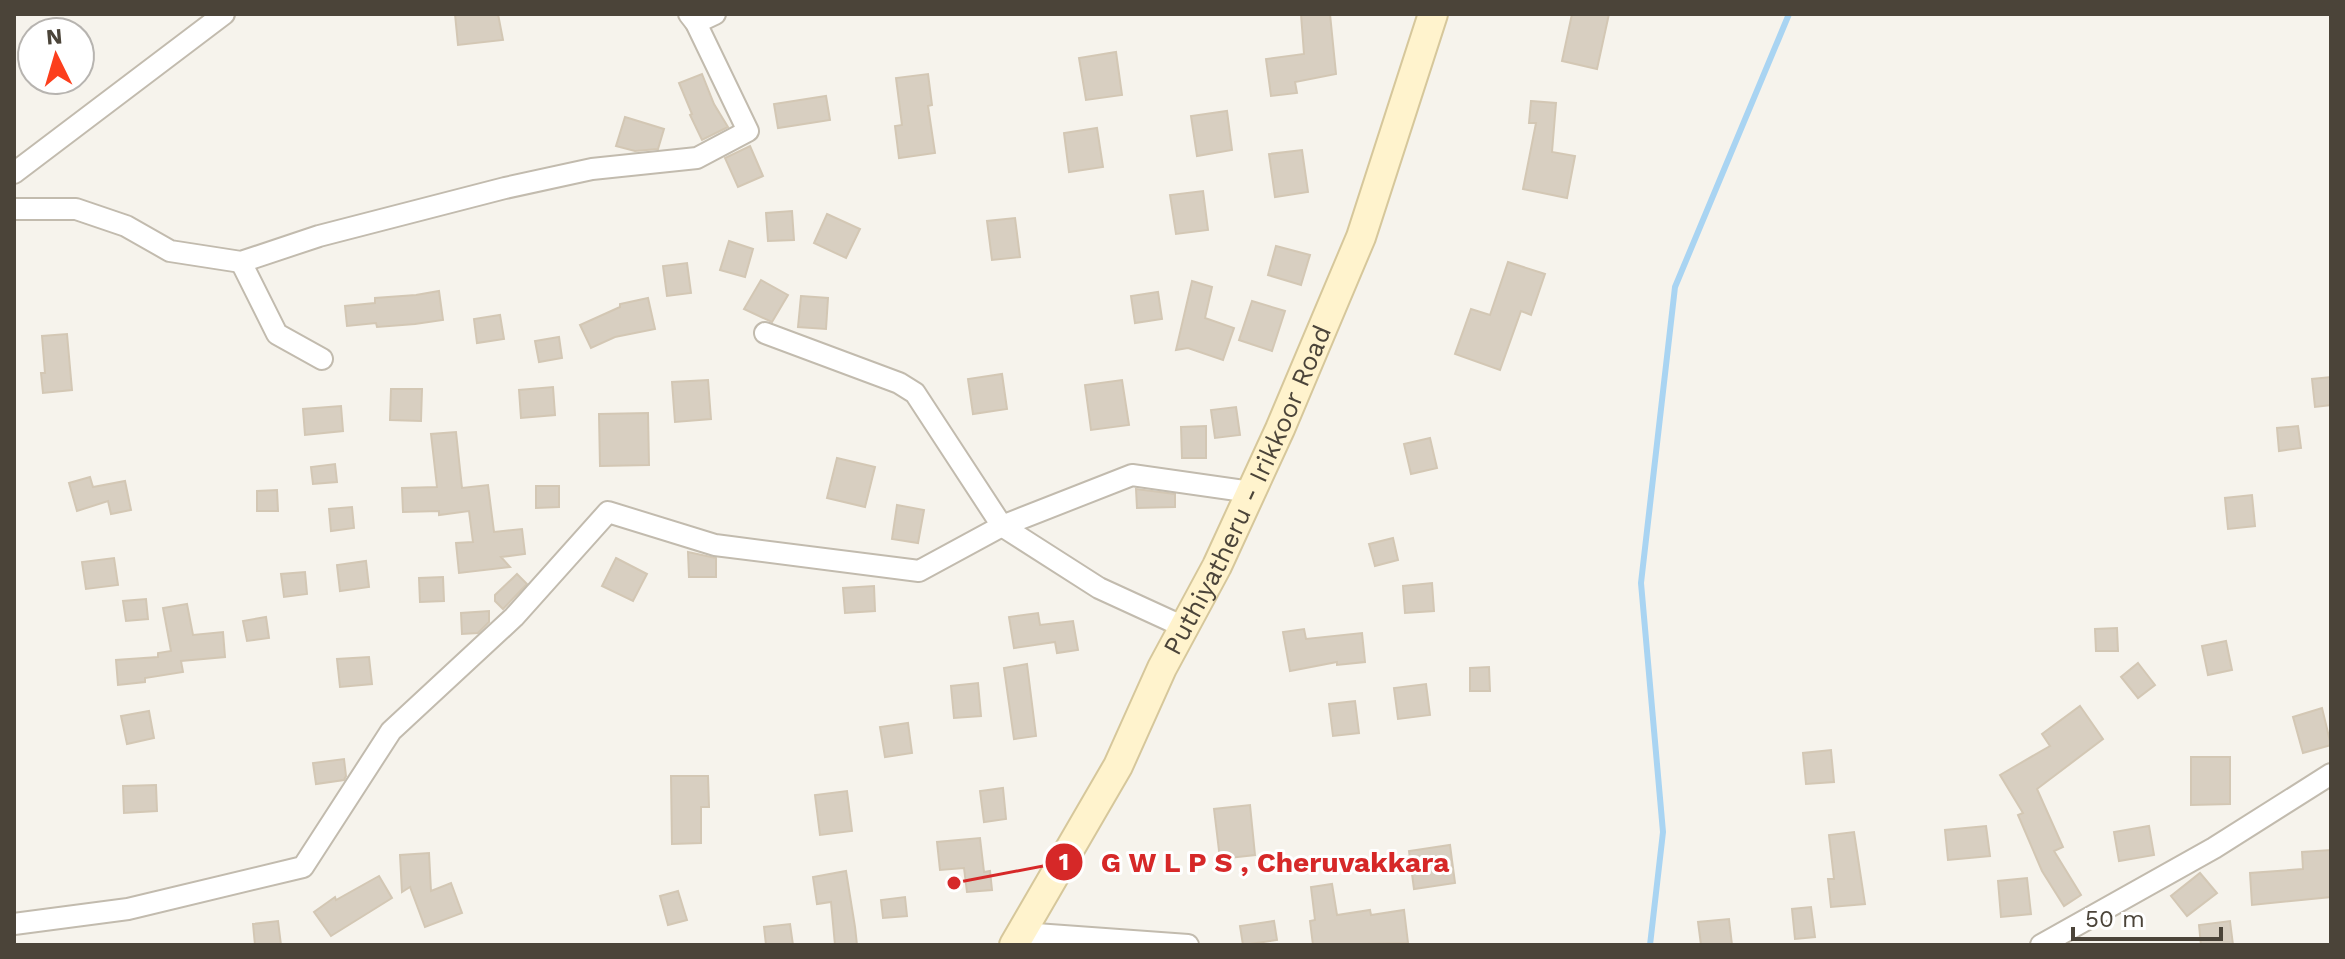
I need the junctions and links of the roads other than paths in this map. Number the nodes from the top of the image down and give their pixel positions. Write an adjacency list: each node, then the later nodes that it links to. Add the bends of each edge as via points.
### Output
1 (224, 14): 5 (street)
2 (715, 14): 4 (street)
3 (1433, 14): 10 (main road, Puthiyatheru - Irikkoor Road, via 1361,237)
4 (692, 18): 7 (street, via 748,131 697,158 592,169 505,188)
5 (14, 173)
6 (14, 209): 7 (street, via 76,209 126,226 170,251)
7 (241, 262): 9 (street, via 277,334)
8 (765, 333): 11 (street, via 915,393)
9 (322, 359)
10 (1251, 492): 11 (street, via 1132,475); 12 (main road, Puthiyatheru - Irikkoor Road)
11 (1002, 526): 12 (street, via 1099,588); 14 (street, via 919,571 715,545 608,512 514,617 391,731 303,867 128,909)
12 (1184, 627): 15 (main road, Puthiyatheru - Irikkoor Road, via 1118,766)
13 (2331, 774): 17 (street, via 2214,848)
14 (14, 924)
15 (1018, 939): 16 (street)
16 (1188, 945)
17 (2041, 945)

